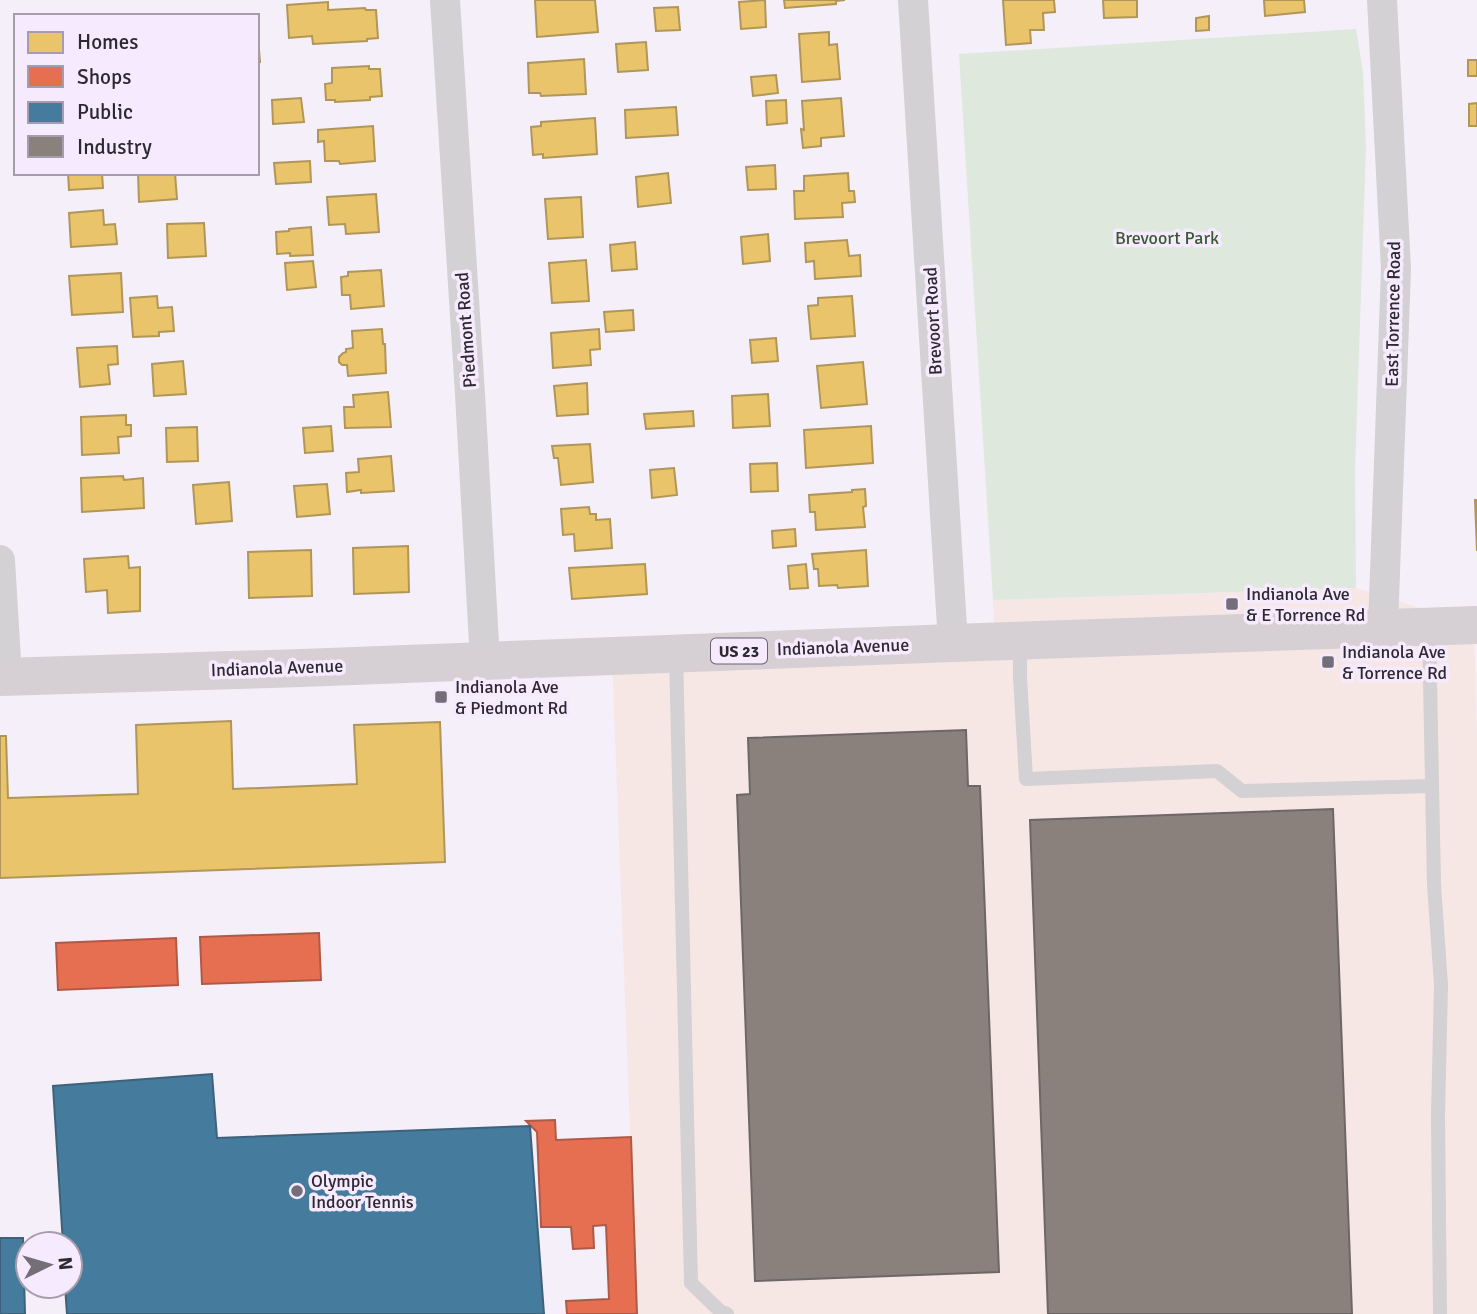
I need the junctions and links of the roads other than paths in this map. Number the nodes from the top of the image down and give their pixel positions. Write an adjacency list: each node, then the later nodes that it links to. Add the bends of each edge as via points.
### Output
1 (445, 0): 11 (street, Piedmont Road)
2 (913, 0): 9 (street, Brevoort Road)
3 (1382, 0): 7 (street, East Torrence Road, via 1396,269)
4 (0, 560): 12 (street)
5 (1477, 625): 6 (main road, Indianola Avenue / US 23)
6 (1429, 626): 7 (main road, Indianola Avenue / US 23); 13 (lane)
7 (1383, 628): 8 (main road, Indianola Avenue / US 23)
8 (1020, 640): 9 (main road, Indianola Avenue / US 23); 13 (lane, via 1026,779 1217,771 1242,791)
9 (953, 643): 10 (main road, Indianola Avenue / US 23)
10 (676, 654): 11 (main road, Indianola Avenue / US 23); 14 (lane, via 691,1283)
11 (485, 661): 12 (main road, Indianola Avenue / US 23)
12 (3, 677)
13 (1432, 786): 15 (lane, via 1441,985)
14 (727, 1314)
15 (1440, 1314)

